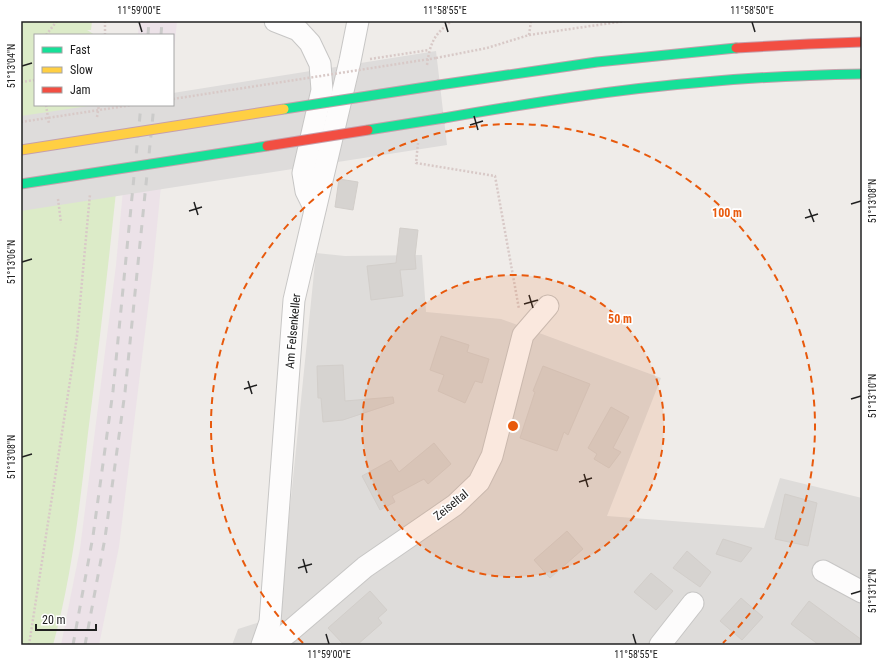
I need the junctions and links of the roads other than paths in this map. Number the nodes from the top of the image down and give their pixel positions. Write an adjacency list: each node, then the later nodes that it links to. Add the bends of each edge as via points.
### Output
1 (275, 21): 7 (street, via 298,30 310,43 320,64 322,90 303,172 306,191)
2 (358, 21): 7 (street, Am Felsenkeller)
3 (862, 42): 5 (highway, bridge, via 679,52 581,64)
4 (862, 74): 6 (highway, bridge, via 711,80 532,103)
5 (21, 150)
6 (21, 184)
7 (315, 209): 12 (street, Am Felsenkeller, via 294,300 270,622)
8 (548, 306): 13 (street, Zeiseltal, via 523,335 492,456 479,482 455,505 365,567)
9 (823, 571): 10 (street)
10 (862, 592)
11 (692, 603): 14 (street)
12 (262, 645)
13 (272, 645)
14 (660, 645)

